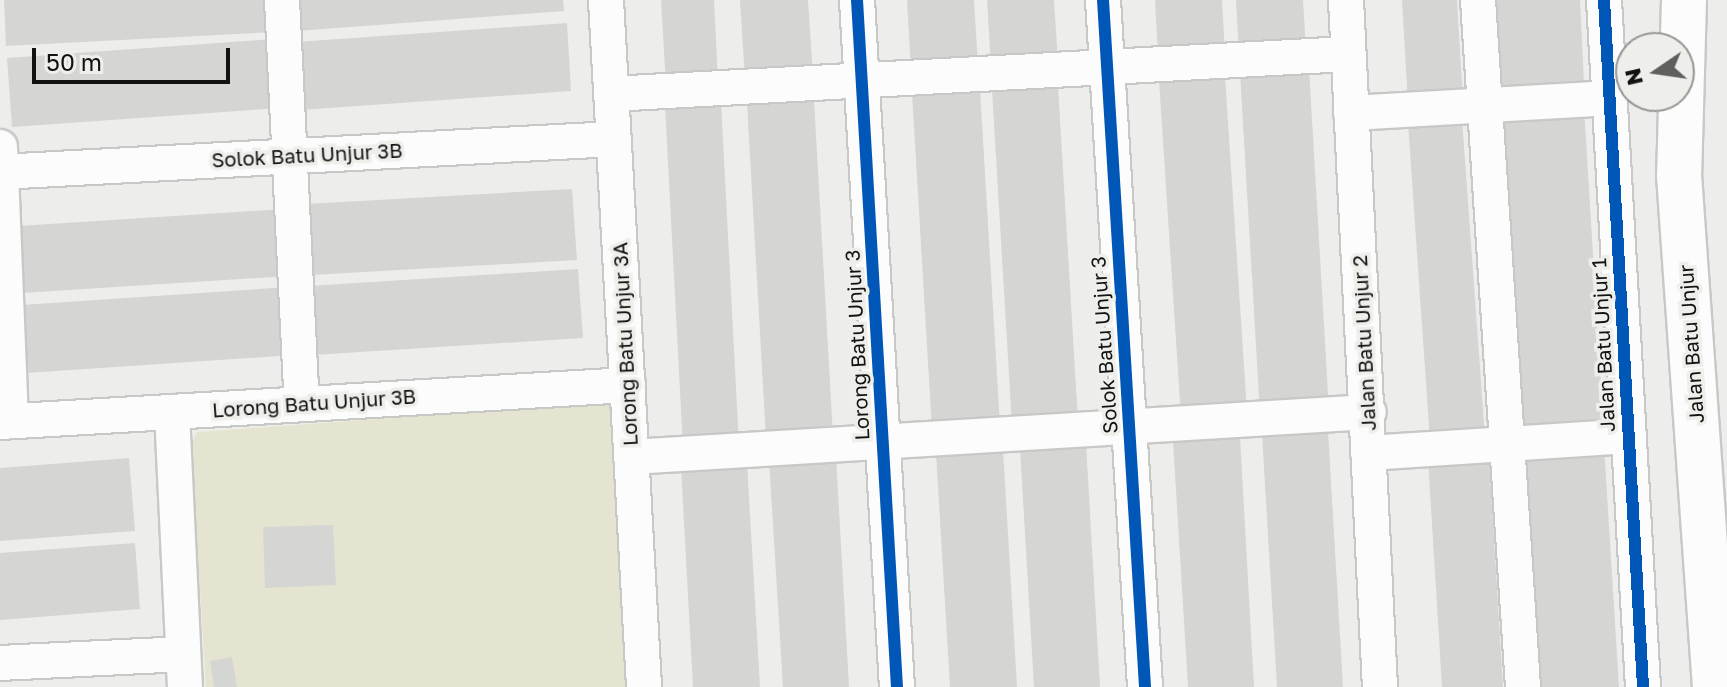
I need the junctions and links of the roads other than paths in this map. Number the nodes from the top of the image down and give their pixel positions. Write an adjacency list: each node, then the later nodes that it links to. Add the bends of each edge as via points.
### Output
1 (282, 0): 17 (street)
2 (606, 0): 12 (street, Lorong Batu Unjur 3A)
3 (857, 0): 11 (street, Lorong Batu Unjur 3)
4 (1103, 0): 10 (street, Solok Batu Unjur 3)
5 (1346, 0): 9 (street, Jalan Batu Unjur 2)
6 (1478, 0): 14 (street)
7 (1604, 0): 13 (street, Jalan Batu Unjur 1)
8 (1684, 0): 38 (main road, Jalan Batu Unjur, via 1679,175)
9 (1348, 54): 10 (street); 15 (street, Jalan Batu Unjur 2)
10 (1107, 68): 11 (street); 24 (street, Solok Batu Unjur 3)
11 (861, 85): 12 (street); 27 (street, Lorong Batu Unjur 3)
12 (611, 94): 16 (street, Lorong Batu Unjur 3A)
13 (1608, 98): 14 (street); 25 (street, Jalan Batu Unjur 1)
14 (1485, 106): 15 (street); 26 (street)
15 (1351, 113): 22 (street, Jalan Batu Unjur 2)
16 (613, 139): 17 (street, Solok Batu Unjur 3B); 19 (street, Lorong Batu Unjur 3A)
17 (290, 155): 18 (street, Solok Batu Unjur 3B); 20 (street)
18 (1, 163): 23 (street)
19 (628, 385): 20 (street, Lorong Batu Unjur 3B); 29 (street, Lorong Batu Unjur 3A)
20 (302, 403): 21 (street, Lorong Batu Unjur 3B)
21 (172, 412): 23 (street, Lorong Batu Unjur 3B); 31 (street)
22 (1369, 412): 24 (street); 28 (street, Jalan Batu Unjur 2)
23 (5, 422)
24 (1129, 428): 27 (street); 34 (street, Solok Batu Unjur 3)
25 (1628, 436): 26 (street); 37 (street, Jalan Batu Unjur 1)
26 (1507, 441): 28 (street); 36 (street)
27 (882, 442): 29 (street); 33 (street, Lorong Batu Unjur 3)
28 (1368, 453): 35 (street, Jalan Batu Unjur 2)
29 (631, 457): 32 (street, Lorong Batu Unjur 3A)
30 (0, 663): 31 (street)
31 (184, 671)
32 (644, 687)
33 (897, 687)
34 (1145, 687)
35 (1380, 687)
36 (1523, 687)
37 (1643, 687)
38 (1715, 687)

